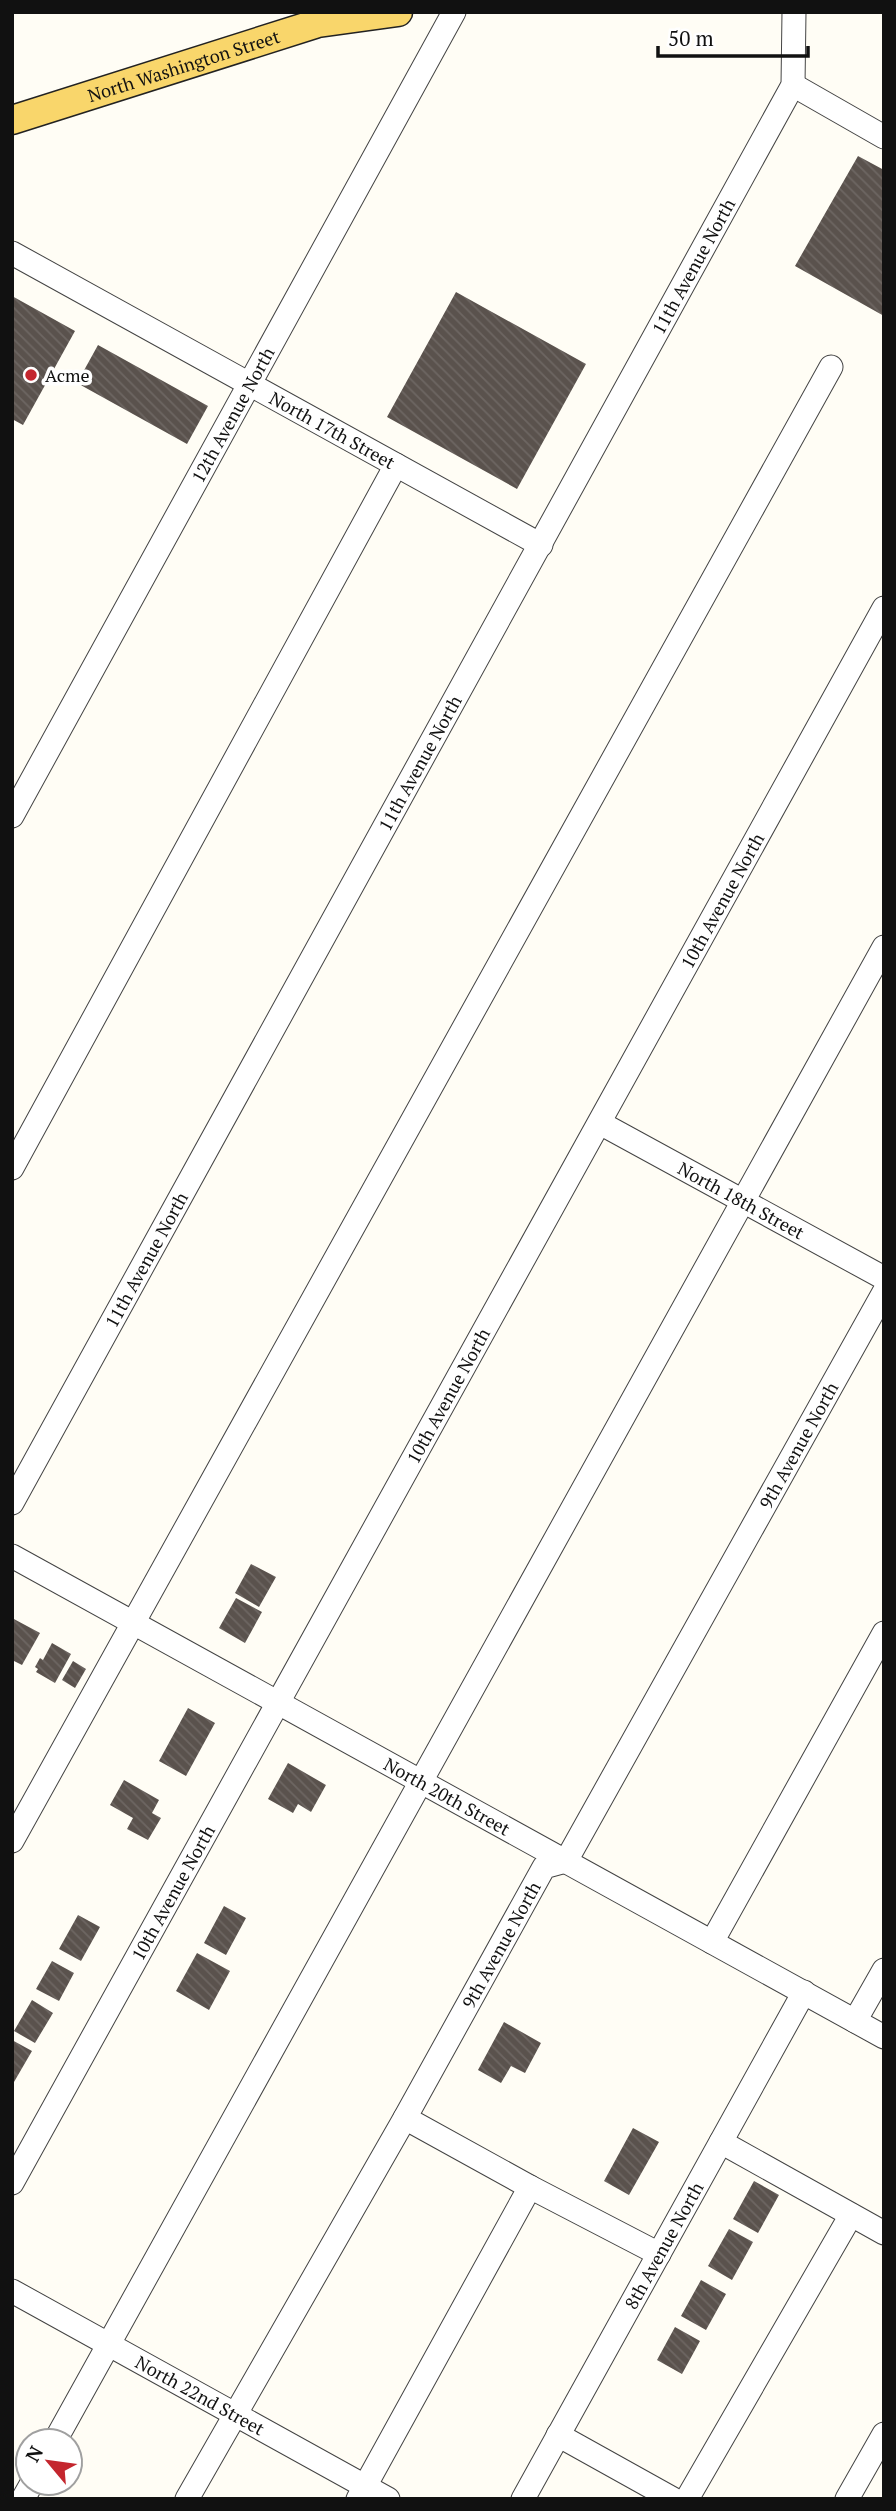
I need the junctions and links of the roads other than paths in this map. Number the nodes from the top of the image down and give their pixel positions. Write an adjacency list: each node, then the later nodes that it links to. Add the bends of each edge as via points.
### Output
1 (398, 12): 5 (main road, North Washington Street, via 318,23)
2 (454, 12): 9 (street, 12th Avenue North)
3 (794, 12): 4 (street, 11th Avenue North)
4 (793, 85): 6 (street); 11 (street, 11th Avenue North)
5 (12, 120)
6 (884, 137)
7 (12, 253): 9 (street, North 17th Street)
8 (831, 367): 22 (street)
9 (250, 384): 10 (street, North 17th Street); 13 (street, 12th Avenue North)
10 (396, 465): 11 (street, North 17th Street); 16 (street)
11 (541, 545): 20 (street, 11th Avenue North)
12 (884, 608): 15 (street, 10th Avenue North)
13 (12, 816)
14 (884, 947): 17 (street)
15 (600, 1123): 17 (street, North 18th Street); 24 (street, 10th Avenue North)
16 (12, 1168)
17 (743, 1201): 18 (street, North 18th Street); 25 (street)
18 (884, 1278)
19 (884, 1292): 27 (street, 9th Avenue North)
20 (12, 1503)
21 (12, 1556): 22 (street, North 20th Street)
22 (133, 1622): 24 (street, North 20th Street); 26 (street)
23 (884, 1633): 28 (street)
24 (279, 1703): 25 (street, North 20th Street); 35 (street, 10th Avenue North)
25 (421, 1782): 27 (street, North 20th Street); 41 (street)
26 (12, 1841)
27 (566, 1861): 28 (street, North 20th Street); 33 (street, 9th Avenue North, via 544,1867)
28 (712, 1942): 30 (street, North 20th Street)
29 (884, 1970): 31 (street)
30 (804, 1992): 31 (street, North 20th Street); 34 (street, 8th Avenue North)
31 (855, 2021): 32 (street, North 20th Street)
32 (884, 2036)
33 (405, 2118): 36 (street); 42 (street, 9th Avenue North)
34 (721, 2141): 37 (street); 39 (street, 8th Avenue North)
35 (12, 2183)
36 (530, 2187): 39 (street); 46 (street)
37 (851, 2215): 38 (street); 51 (street)
38 (884, 2233)
39 (659, 2254): 45 (street, 8th Avenue North)
40 (12, 2291): 41 (street, North 22nd Street)
41 (109, 2344): 42 (street, North 22nd Street); 43 (street)
42 (234, 2414): 46 (street, North 22nd Street); 47 (street, 9th Avenue North)
43 (63, 2427)
44 (884, 2434): 52 (street)
45 (558, 2435): 49 (street, 8th Avenue North); 50 (street)
46 (361, 2493): 48 (street, North 22nd Street)
47 (187, 2499)
48 (388, 2499)
49 (523, 2499)
50 (673, 2499)
51 (687, 2499)
52 (847, 2499)

